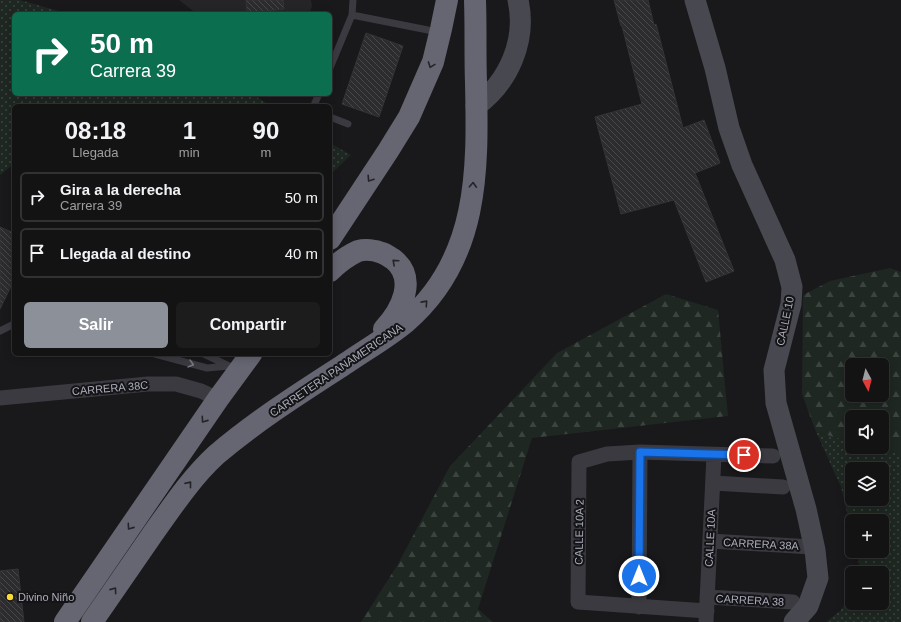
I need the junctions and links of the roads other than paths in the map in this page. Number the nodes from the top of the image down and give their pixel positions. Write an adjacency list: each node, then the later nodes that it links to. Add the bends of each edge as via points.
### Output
1 (353, 0): 6 (lane)
2 (447, 0): 7 (highway)
3 (475, 0): 9 (highway, CARRETERA PANAMERICANA)
4 (518, 0): 9 (street, via 521,14 518,49 504,78 488,98)
5 (695, 0): 32 (street, CALLE 10, via 736,150 785,260 792,287 791,304 774,370 776,403 807,516 818,578 808,606)
6 (352, 15): 7 (lane); 8 (lane)
7 (440, 32): 12 (highway, one-way to 12, via 433,62 410,117)
8 (332, 63)
9 (476, 106): 18 (highway, CARRETERA PANAMERICANA, one-way to 9, via 406,322 422,306 440,286 460,247 473,197)
10 (332, 118): 11 (lane)
11 (348, 124)
12 (332, 236)
13 (332, 269): 18 (highway, one-way to 13, via 394,319 406,291 405,279 397,263 374,250 359,251)
14 (12, 325): 15 (lane)
15 (0, 331)
16 (162, 356): 19 (lane, one-way to 19, via 207,368)
17 (212, 356): 19 (lane)
18 (351, 360): 34 (highway, CARRETERA PANAMERICANA, one-way to 18, via 170,510 201,471 242,434)
19 (241, 363): 21 (highway)
20 (0, 398): 21 (street, CARRERA 38C, via 148,384 176,384)
21 (218, 399): 33 (highway, one-way to 33)
22 (640, 452): 23 (street); 29 (street, CALLE 10A 2, via 607,454 579,462); 30 (street)
23 (714, 454): 24 (street); 25 (street, CALLE 10A)
24 (774, 456)
25 (713, 483): 26 (street); 27 (street, CALLE 10A)
26 (783, 487)
27 (710, 542): 28 (street, CARRERA 38A); 31 (street, CALLE 10A)
28 (812, 548)
29 (578, 602): 30 (street, CARRERA 38)
30 (639, 607): 31 (street, CARRERA 38)
31 (707, 610): 32 (street, CARRERA 38)
32 (793, 612)
33 (65, 622)
34 (92, 622)

